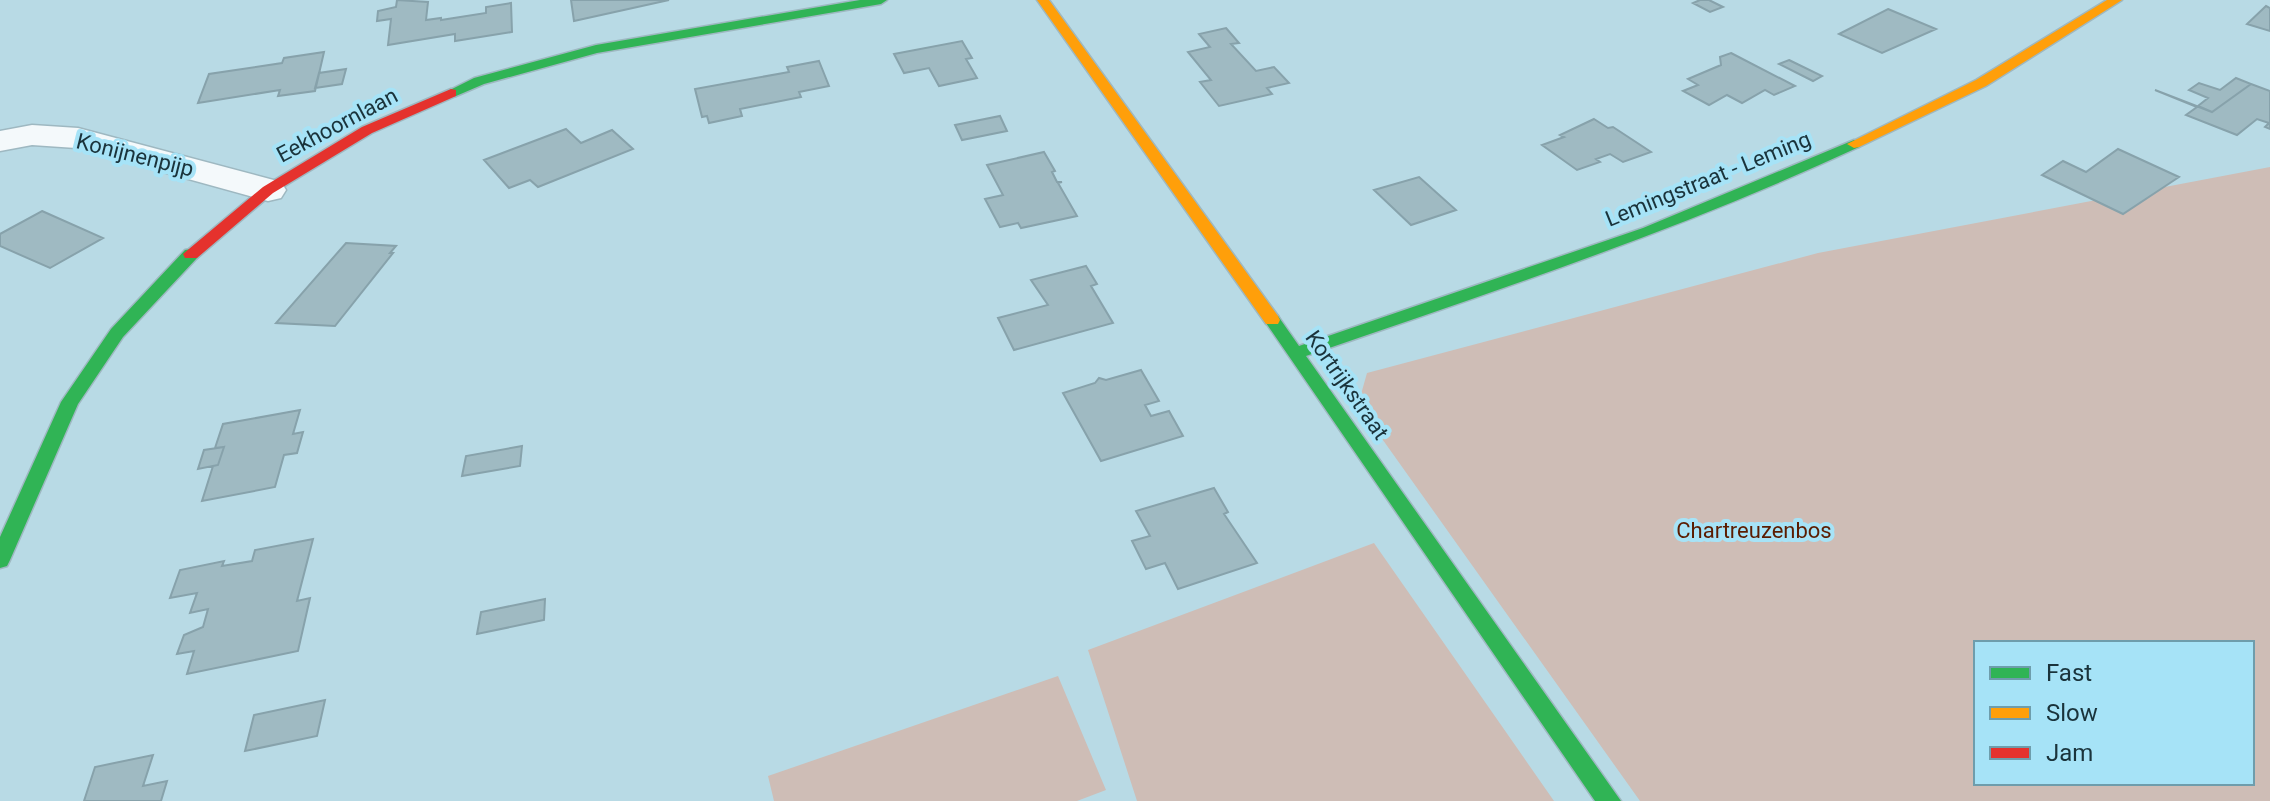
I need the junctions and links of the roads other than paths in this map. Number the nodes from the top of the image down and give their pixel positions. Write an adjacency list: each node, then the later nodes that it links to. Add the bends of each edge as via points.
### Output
1 (881, 0): 5 (street, Eekhoornlaan, via 596,49 479,81 367,130)
2 (1043, 0): 6 (street, Kortrijkstraat)
3 (2116, 0): 6 (street, Lemingstraat - Leming, via 1981,83 1798,171 1577,257)
4 (0, 141): 5 (street, Konijnenpijp, via 32,135 78,138)
5 (268, 190): 7 (street, Eekhoornlaan, via 188,256 117,333 70,402)
6 (1296, 353): 8 (street, Kortrijkstraat)
7 (0, 560)
8 (1609, 801)

